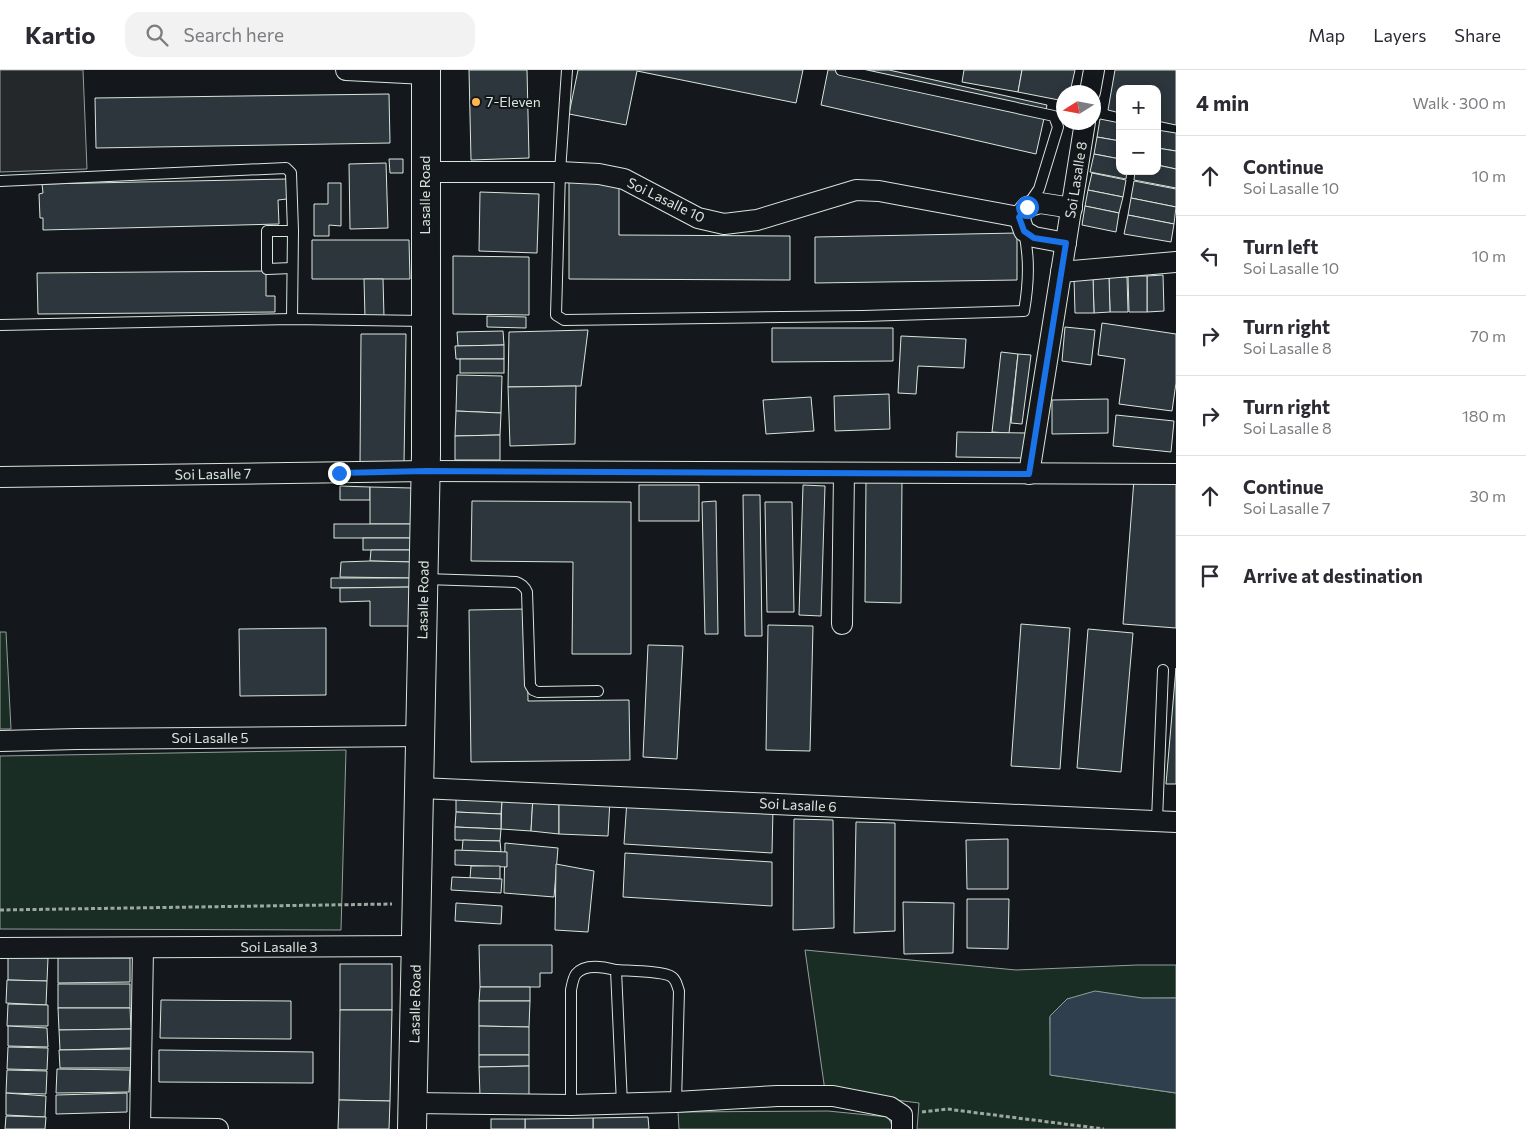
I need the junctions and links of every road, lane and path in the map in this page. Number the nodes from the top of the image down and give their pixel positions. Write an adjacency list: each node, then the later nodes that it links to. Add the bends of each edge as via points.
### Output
1 (346, 70): 5 (street)
2 (567, 70): 9 (lane)
3 (841, 70): 12 (lane, via 1054,116 1058,127 1039,189)
4 (1094, 70): 6 (street)
5 (426, 72): 8 (street, Lasalle Road)
6 (1091, 85)
7 (1084, 130): 11 (street, Soi Lasalle 8)
8 (425, 172): 9 (street, Soi Lasalle 10); 19 (street, Lasalle Road)
9 (560, 172): 12 (street, Soi Lasalle 10, via 624,179 698,218 724,224 758,220 856,190 878,190); 12 (lane, via 556,315 564,320 1024,311 1028,290 1028,253)
10 (0, 181): 13 (lane, via 286,168 291,173)
11 (1072, 208): 12 (street, Soi Lasalle 10, via 1040,203); 14 (street, Soi Lasalle 8)
12 (1023, 218): 14 (street, Soi Lasalle 10, via 1034,238)
13 (293, 231): 16 (lane); 16 (lane, via 268,231 267,270)
14 (1066, 243): 17 (street, Soi Lasalle 8)
15 (1176, 262): 17 (street)
16 (292, 268): 18 (lane)
17 (1061, 272): 23 (street, Soi Lasalle 8)
18 (292, 319): 19 (lane); 20 (lane)
19 (426, 321): 21 (street, Lasalle Road)
20 (0, 325)
21 (426, 471): 22 (street); 25 (street, Soi Lasalle 7); 26 (street, Lasalle Road)
22 (844, 473): 23 (street); 27 (street)
23 (1029, 474): 24 (street)
24 (1176, 474)
25 (0, 477)
26 (424, 579): 29 (lane, via 521,584 527,592 530,685 533,690); 30 (street, Lasalle Road)
27 (842, 624)
28 (1163, 670): 33 (lane)
29 (598, 691)
30 (421, 736): 31 (street, Soi Lasalle 5); 32 (street, Lasalle Road)
31 (0, 741)
32 (420, 788): 33 (street, Soi Lasalle 6); 34 (street, Lasalle Road)
33 (1167, 821)
34 (417, 904): 35 (path); 36 (street, Lasalle Road)
35 (0, 910)
36 (416, 946): 38 (street, Soi Lasalle 3); 43 (street, Lasalle Road)
37 (0, 948): 38 (street, Soi Lasalle 3)
38 (142, 948): 45 (street)
39 (616, 970): 40 (lane, via 662,974 676,981 679,991); 41 (lane); 42 (lane, via 588,968 575,975 571,990)
40 (676, 1102): 41 (street); 44 (street, via 833,1096 890,1107)
41 (622, 1104): 42 (street)
42 (571, 1105): 43 (street)
43 (413, 1116)
44 (902, 1122): 47 (path, via 947,1109)
45 (140, 1128): 46 (street)
46 (218, 1129)
47 (1104, 1129)

